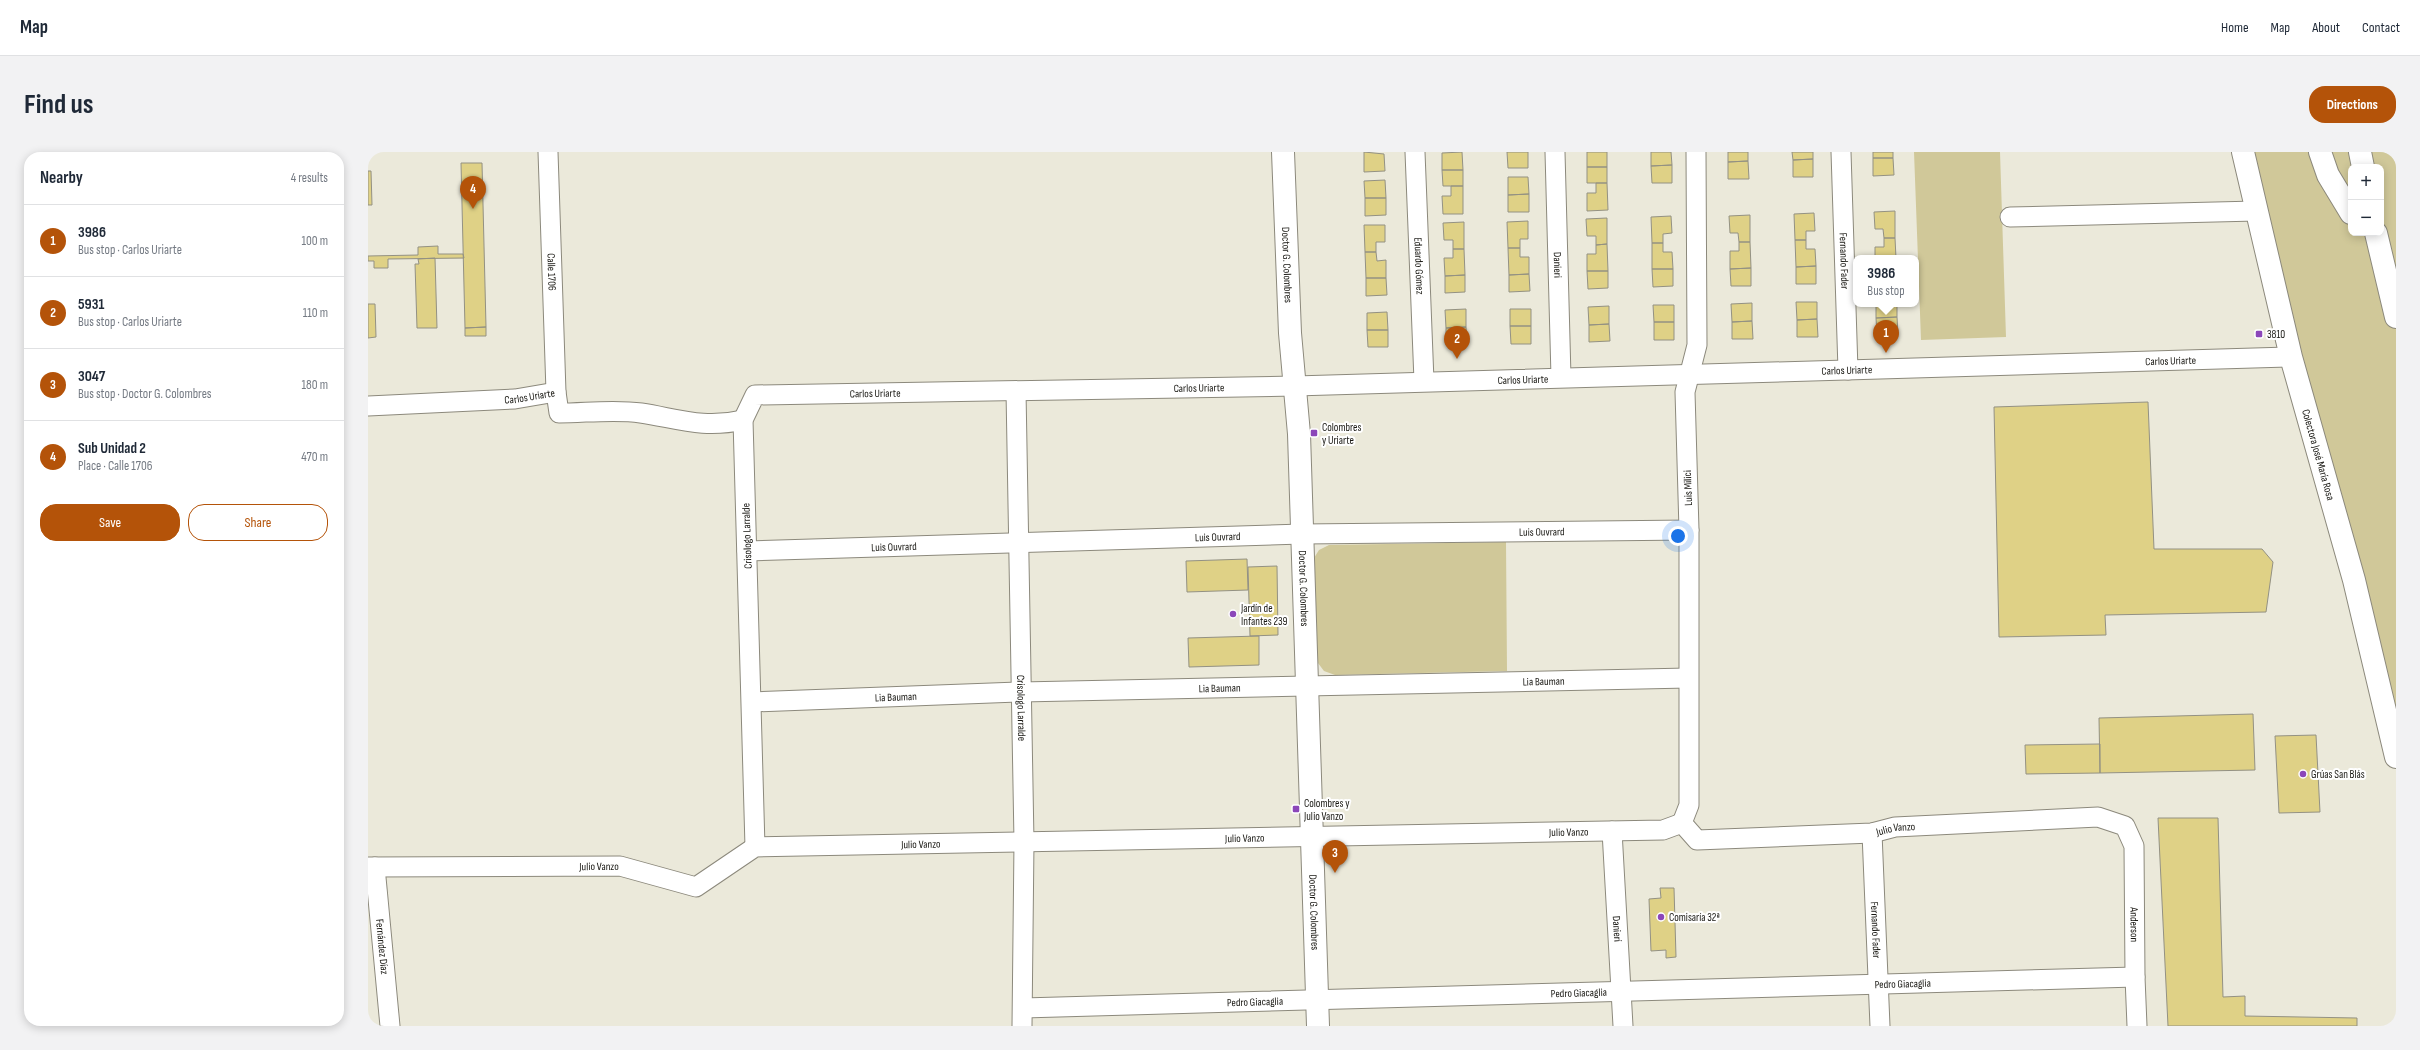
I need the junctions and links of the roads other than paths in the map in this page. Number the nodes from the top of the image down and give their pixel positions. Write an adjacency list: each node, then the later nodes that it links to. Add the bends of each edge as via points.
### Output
1 (548, 152): 25 (street, Calle 1706)
2 (1283, 152): 23 (main road, Doctor G. Colombres, via 1290,333)
3 (1415, 152): 22 (street, Eduardo Gómez)
4 (1555, 152): 21 (street, Danieri)
5 (1696, 152): 20 (street, Luis Milici, via 1697,345)
6 (1841, 152): 19 (street, Fernando Fader)
7 (2242, 152): 12 (main road, Colectora José María Rosa)
8 (2320, 152): 11 (main road, via 2328,175)
9 (2360, 152): 10 (main road)
10 (2362, 164)
11 (2348, 208)
12 (2256, 211): 13 (street); 18 (main road, Colectora José María Rosa)
13 (2010, 218)
14 (2365, 236): 16 (main road)
15 (2377, 236): 16 (main road)
16 (2383, 266): 17 (main road)
17 (2396, 317)
18 (2291, 357): 19 (street, Carlos Uriarte); 37 (main road, Colectora José María Rosa, via 2354,580)
19 (1848, 370): 20 (street, Carlos Uriarte)
20 (1689, 373): 21 (street, Carlos Uriarte); 29 (street, Luis Milici, via 1685,392)
21 (1561, 377): 22 (street, Carlos Uriarte)
22 (1424, 381): 23 (street, Carlos Uriarte)
23 (1296, 386): 24 (street, Carlos Uriarte); 30 (main road, Doctor G. Colombres)
24 (1016, 391): 26 (street, Carlos Uriarte); 31 (street, Crisologo Larralde)
25 (556, 392): 27 (street, Carlos Uriarte, via 515,399); 28 (street, Carlos Uriarte, via 559,413 640,413 678,421 721,425)
26 (755, 395): 28 (street, Crisologo Larralde)
27 (368, 406)
28 (743, 420): 32 (street, Crisologo Larralde)
29 (1689, 530): 30 (street, Luis Ouvrard); 33 (street, Luis Milici)
30 (1302, 534): 31 (street, Luis Ouvrard); 34 (main road, Doctor G. Colombres)
31 (1018, 543): 32 (street, Luis Ouvrard); 35 (street, Crisologo Larralde)
32 (747, 551): 36 (street, Crisologo Larralde)
33 (1688, 678): 34 (street, Lia Bauman); 38 (street, Luis Milici, via 1689,806)
34 (1306, 686): 35 (street, Lia Bauman); 42 (main road, Doctor G. Colombres)
35 (1021, 692): 36 (street, Lia Bauman); 43 (street, Crisologo Larralde)
36 (752, 702): 44 (street, Crisologo Larralde)
37 (2396, 757)
38 (1682, 823): 40 (street, Julio Vanzo, via 1663,830); 41 (street, Julio Vanzo, via 1697,840)
39 (2125, 826): 41 (street, Julio Vanzo, via 2098,817 1895,827); 46 (street, Anderson, via 2134,846)
40 (1612, 831): 42 (street, Julio Vanzo); 48 (street, Danieri)
41 (1872, 833): 47 (street, Fernando Fader)
42 (1311, 837): 43 (street, Julio Vanzo); 49 (main road, Doctor G. Colombres)
43 (1024, 842): 44 (street, Julio Vanzo); 50 (street, Crisologo Larralde)
44 (755, 847): 45 (street, Julio Vanzo, via 696,887 620,866)
45 (371, 867): 51 (street, Fernández Díaz)
46 (2135, 977): 47 (street, Pedro Giacaglia); 55 (street, Anderson)
47 (1878, 984): 48 (street, Pedro Giacaglia); 54 (street, Fernando Fader)
48 (1621, 991): 49 (street, Pedro Giacaglia); 53 (street, Danieri)
49 (1317, 999): 50 (street, Pedro Giacaglia); 52 (main road, Doctor G. Colombres)
50 (1022, 1017)
51 (390, 1026)
52 (1318, 1026)
53 (1623, 1026)
54 (1880, 1026)
55 (2137, 1026)

